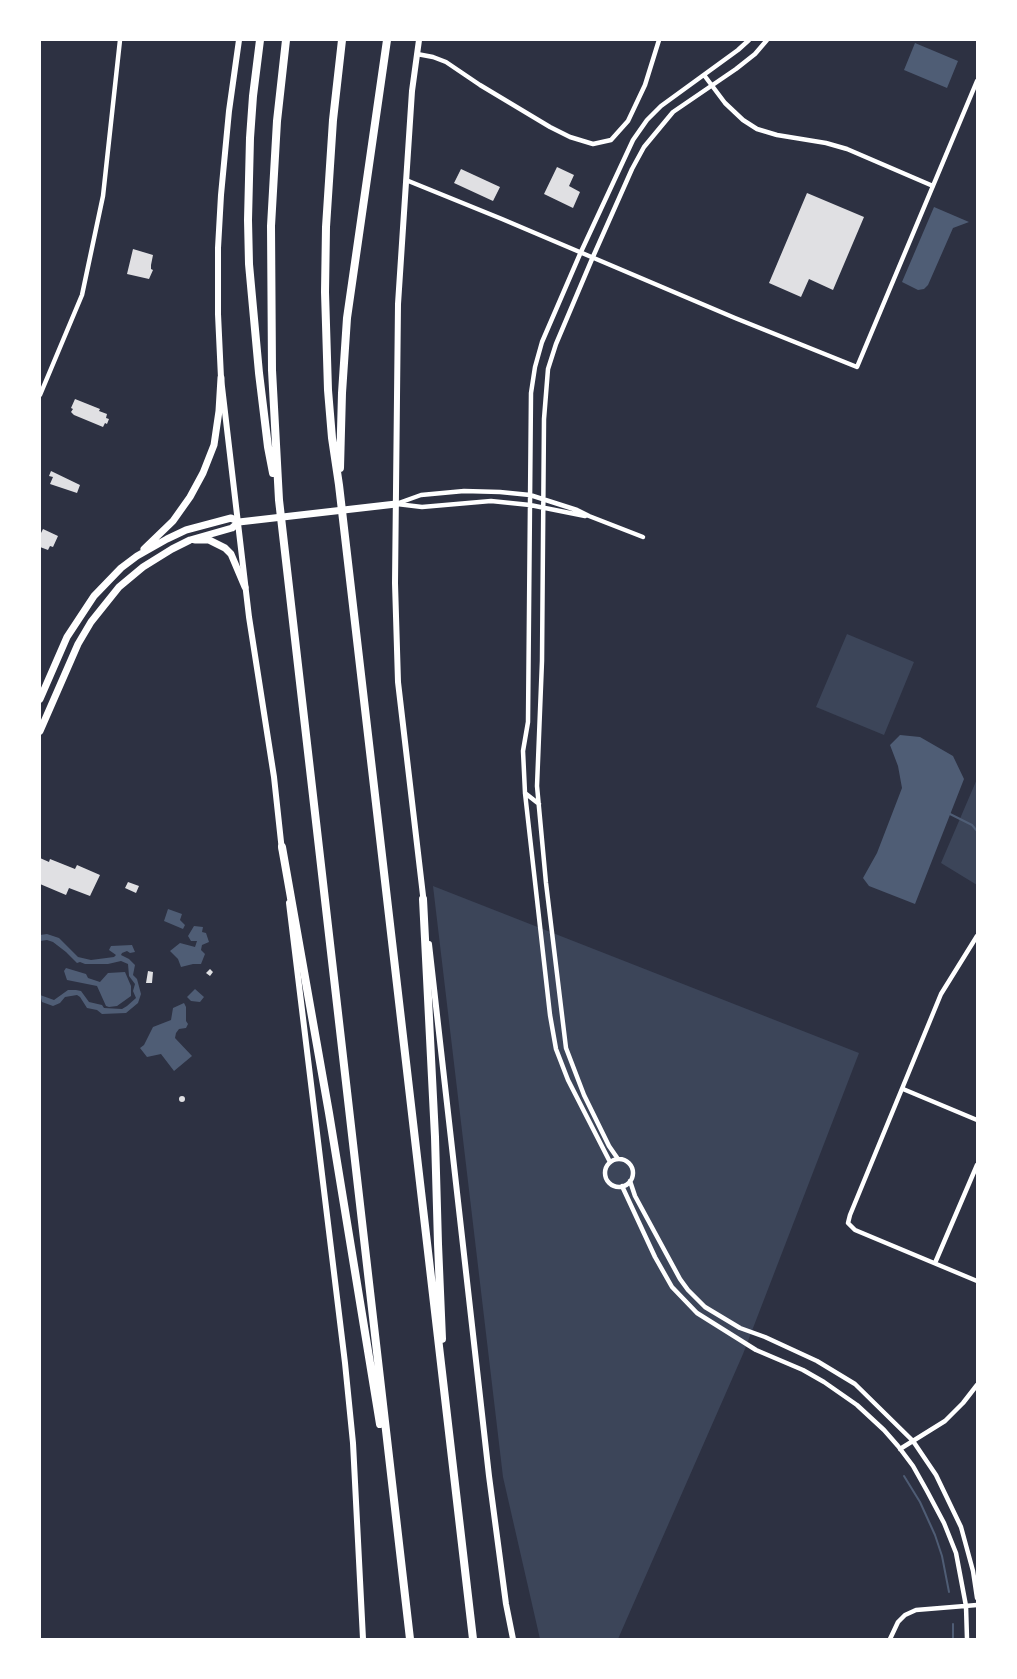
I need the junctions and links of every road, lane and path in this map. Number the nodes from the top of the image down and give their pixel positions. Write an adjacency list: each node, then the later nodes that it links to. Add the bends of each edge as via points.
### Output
1 (120, 40): 20 (street, via 103,196 82,295)
2 (239, 40): 19 (main road, via 220,204 218,314)
3 (260, 40): 23 (highway, via 250,138 249,264 268,447)
4 (286, 40): 23 (highway, via 271,226 272,370)
5 (342, 40): 21 (highway, via 330,159 325,292 329,400)
6 (387, 40): 21 (highway, via 347,318)
7 (419, 40): 11 (main road)
8 (658, 40): 11 (street, via 645,85 628,121 611,140 593,144 550,127 446,62)
9 (748, 40): 12 (street)
10 (767, 40): 14 (street, via 755,54)
11 (417, 54): 15 (main road)
12 (704, 75): 14 (street); 17 (street, via 661,106 632,140)
13 (977, 81): 16 (street)
14 (711, 85): 16 (street, via 725,103 757,129 777,136 826,143); 18 (street, via 673,112 644,147)
15 (406, 180): 17 (street); 25 (main road, via 398,304)
16 (933, 186): 18 (street, via 857,367)
17 (580, 254): 18 (street); 22 (street, via 542,342 535,367 530,393)
18 (592, 259): 24 (street, via 548,368 544,394)
19 (221, 378): 29 (main road); 32 (main road, via 214,445 203,473 173,521)
20 (40, 395)
21 (339, 485): 53 (highway)
22 (530, 495): 24 (street); 25 (street, via 464,491 421,495); 26 (street)
23 (279, 500): 56 (highway)
24 (543, 500): 27 (street); 28 (street)
25 (396, 504): 26 (street, via 422,507 491,501); 29 (main road); 39 (main road, via 398,682)
26 (530, 504): 27 (street); 36 (street, via 528,722 523,751)
27 (542, 507): 28 (street); 37 (street)
28 (589, 516): 30 (street)
29 (239, 522): 31 (main road, via 232,528); 32 (main road, via 231,518 186,530); 33 (main road)
30 (643, 537)
31 (190, 540): 33 (main road, via 209,540 224,547 231,554); 35 (main road, via 143,567 104,604 78,644)
32 (137, 556): 34 (main road, via 109,579 79,616)
33 (245, 587): 38 (main road)
34 (40, 699)
35 (40, 731)
36 (524, 793): 37 (street); 44 (street, via 556,1049 568,1080)
37 (539, 804): 43 (street, via 566,1048 584,1095)
38 (282, 847): 56 (highway); 60 (main road, via 345,1363 353,1443)
39 (423, 899): 53 (highway); 63 (main road, via 489,1476)
40 (977, 936): 41 (street, via 941,994)
41 (903, 1088): 42 (street); 48 (street, via 848,1223 856,1230)
42 (977, 1120)
43 (618, 1159): 44 (street); 46 (street, via 626,1161 632,1168)
44 (610, 1162): 47 (street, via 605,1170 606,1179 613,1185)
45 (977, 1166): 48 (street)
46 (630, 1181): 47 (street); 50 (street, via 634,1196)
47 (622, 1186): 51 (street, via 655,1257 672,1287)
48 (935, 1263): 49 (street)
49 (977, 1281)
50 (688, 1290): 51 (street); 54 (street, via 705,1307 740,1328 817,1361 857,1386)
51 (682, 1296): 55 (street, via 697,1313 756,1350 803,1370 857,1405)
52 (977, 1385): 54 (street, via 944,1421)
53 (446, 1406): 62 (highway)
54 (914, 1441): 55 (street); 57 (street, via 936,1475 961,1527)
55 (900, 1449): 59 (street, via 944,1523 958,1562)
56 (397, 1530): 61 (highway)
57 (977, 1598)
58 (977, 1605): 59 (street)
59 (966, 1606): 64 (street, via 916,1610 898,1622); 65 (street)
60 (363, 1639)
61 (410, 1639)
62 (473, 1639)
63 (513, 1639)
64 (890, 1639)
65 (967, 1639)

